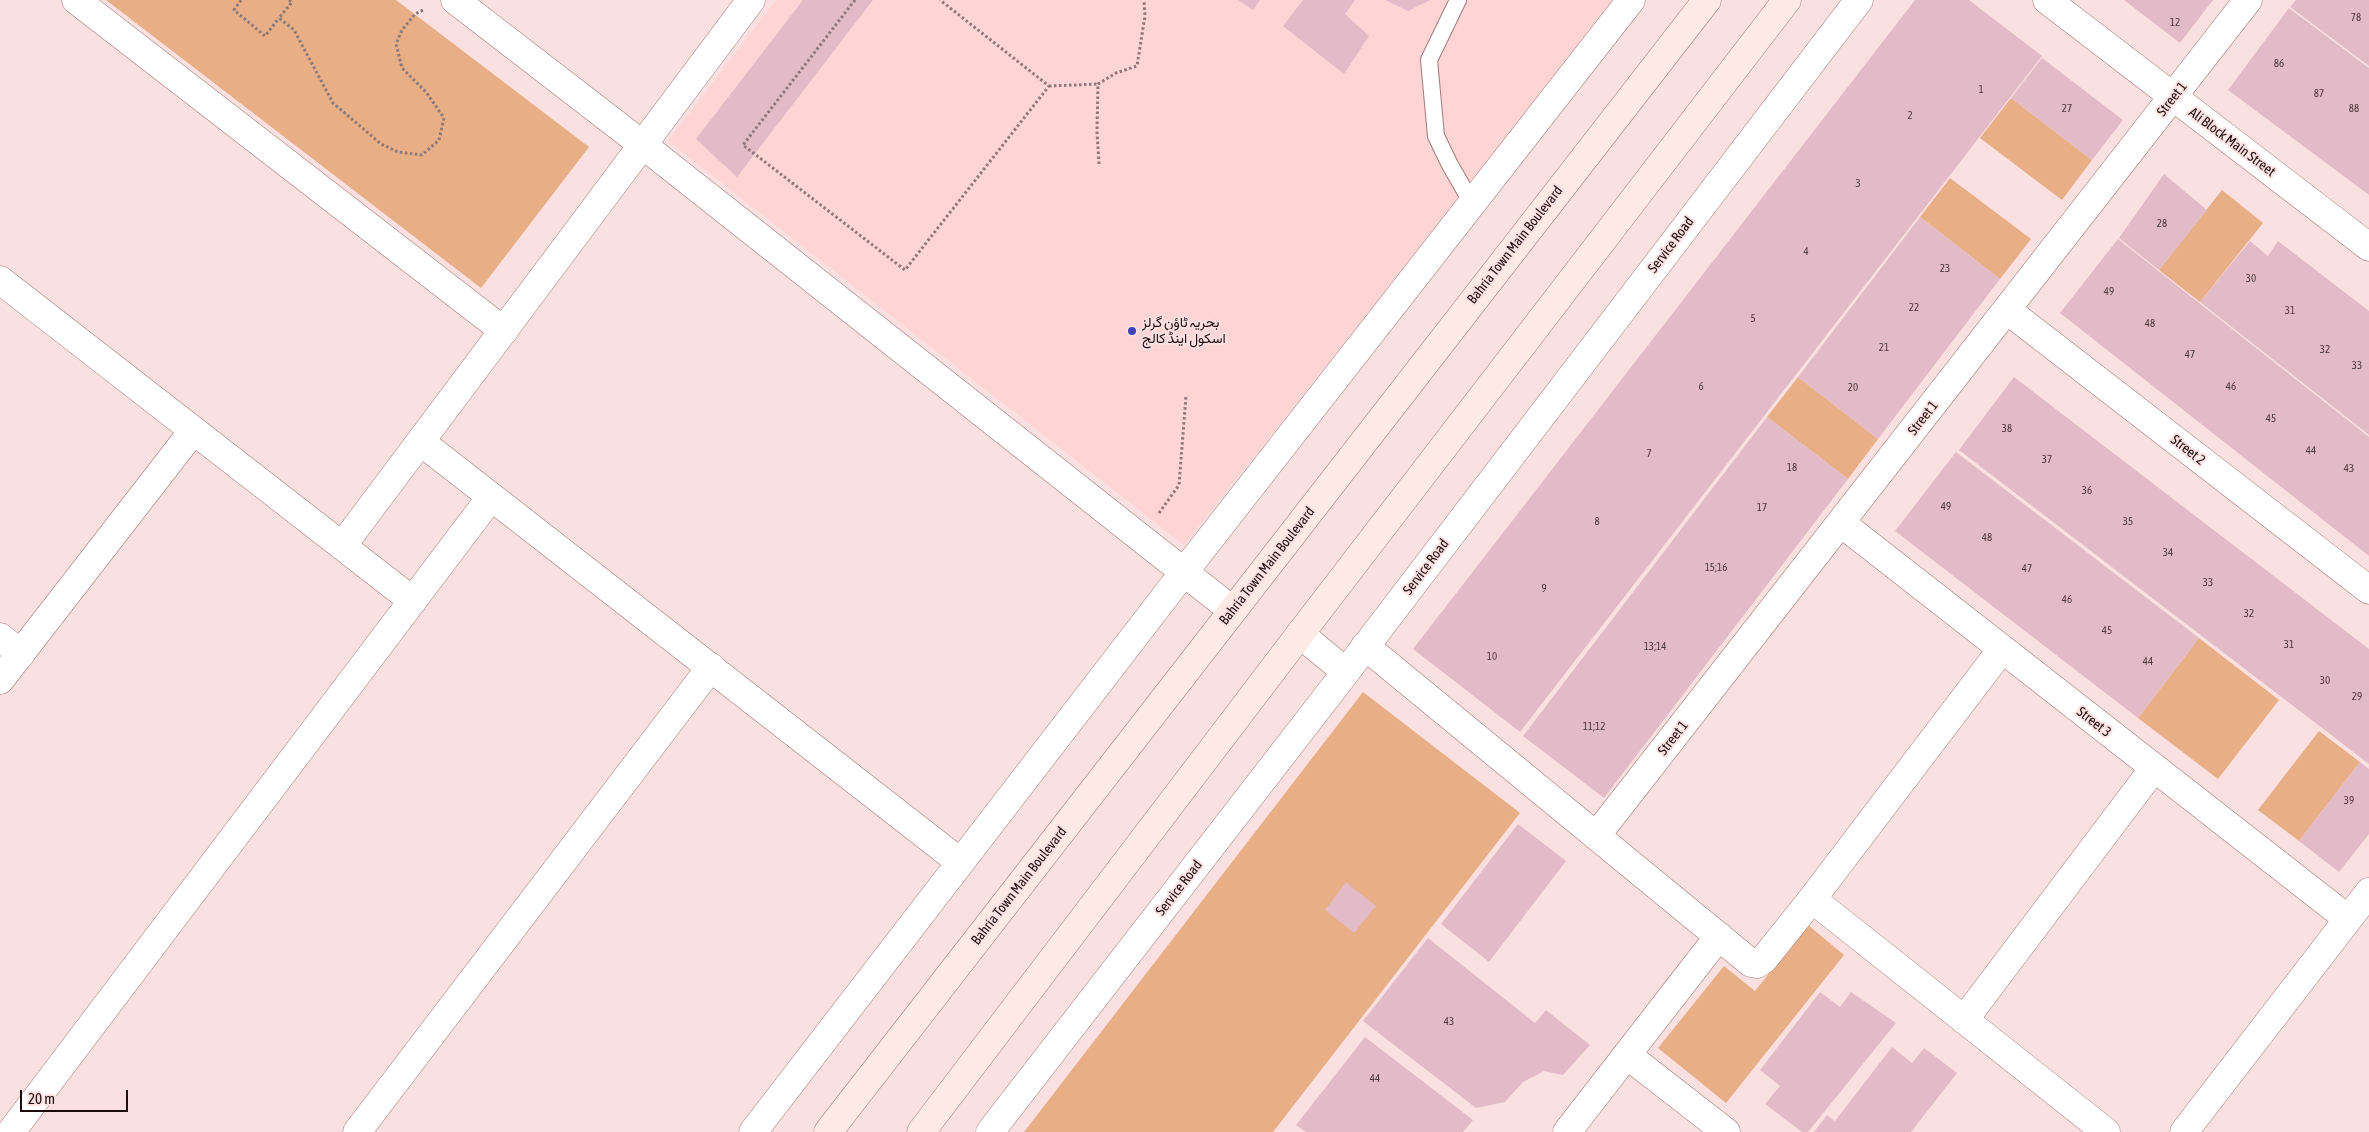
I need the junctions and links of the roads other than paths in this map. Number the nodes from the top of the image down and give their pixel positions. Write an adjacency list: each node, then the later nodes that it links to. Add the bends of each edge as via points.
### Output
1 (76, 0): 17 (street)
2 (455, 0): 12 (street)
3 (751, 0): 12 (street)
4 (1458, 0): 13 (lane, via 1429,60 1436,136)
5 (1631, 0): 13 (street)
6 (1707, 0): 26 (main road, Bahria Town Main Boulevard)
7 (1787, 0): 27 (main road)
8 (1858, 0): 29 (street, Service Road)
9 (2047, 0): 11 (street, Ali Block Main Street)
10 (2248, 0): 11 (street, Street 1)
11 (2174, 97): 14 (street, Ali Block Main Street); 16 (street, Street 1)
12 (644, 145): 17 (street); 23 (street)
13 (1472, 203): 23 (street)
14 (2369, 247)
15 (0, 280): 18 (street)
16 (2007, 310): 21 (street, Street 1); 24 (street, Street 2)
17 (504, 331): 19 (street)
18 (193, 430): 22 (street); 28 (street)
19 (421, 442): 20 (street); 22 (street)
20 (491, 496): 25 (street); 31 (street)
21 (1841, 523): 30 (street, Street 3); 35 (street, Street 1)
22 (342, 546): 25 (street)
23 (1184, 572): 26 (street); 36 (street)
24 (2369, 590)
25 (413, 601): 43 (street)
26 (1232, 610): 46 (main road, Bahria Town Main Boulevard)
27 (1300, 634): 32 (street); 47 (main road)
28 (10, 646): 33 (street)
29 (1365, 646): 32 (street, Service Road); 35 (street)
30 (2002, 649): 34 (street, Street 3); 38 (street)
31 (711, 668): 36 (street); 44 (street)
32 (1346, 672): 48 (street, Service Road)
33 (0, 680)
34 (2154, 768): 39 (street, Street 3); 41 (street)
35 (1596, 836): 40 (street)
36 (960, 862): 45 (street)
37 (2369, 892): 39 (street)
38 (1812, 899): 40 (street, via 1757,964 1751,963); 41 (street)
39 (2348, 919): 52 (street)
40 (1718, 936): 42 (street)
41 (1964, 1020): 51 (street)
42 (1626, 1055): 49 (street); 50 (street)
43 (11, 1132)
44 (357, 1132)
45 (753, 1132)
46 (828, 1132)
47 (921, 1132)
48 (990, 1132)
49 (1567, 1132)
50 (1726, 1132)
51 (2106, 1132)
52 (2184, 1132)

